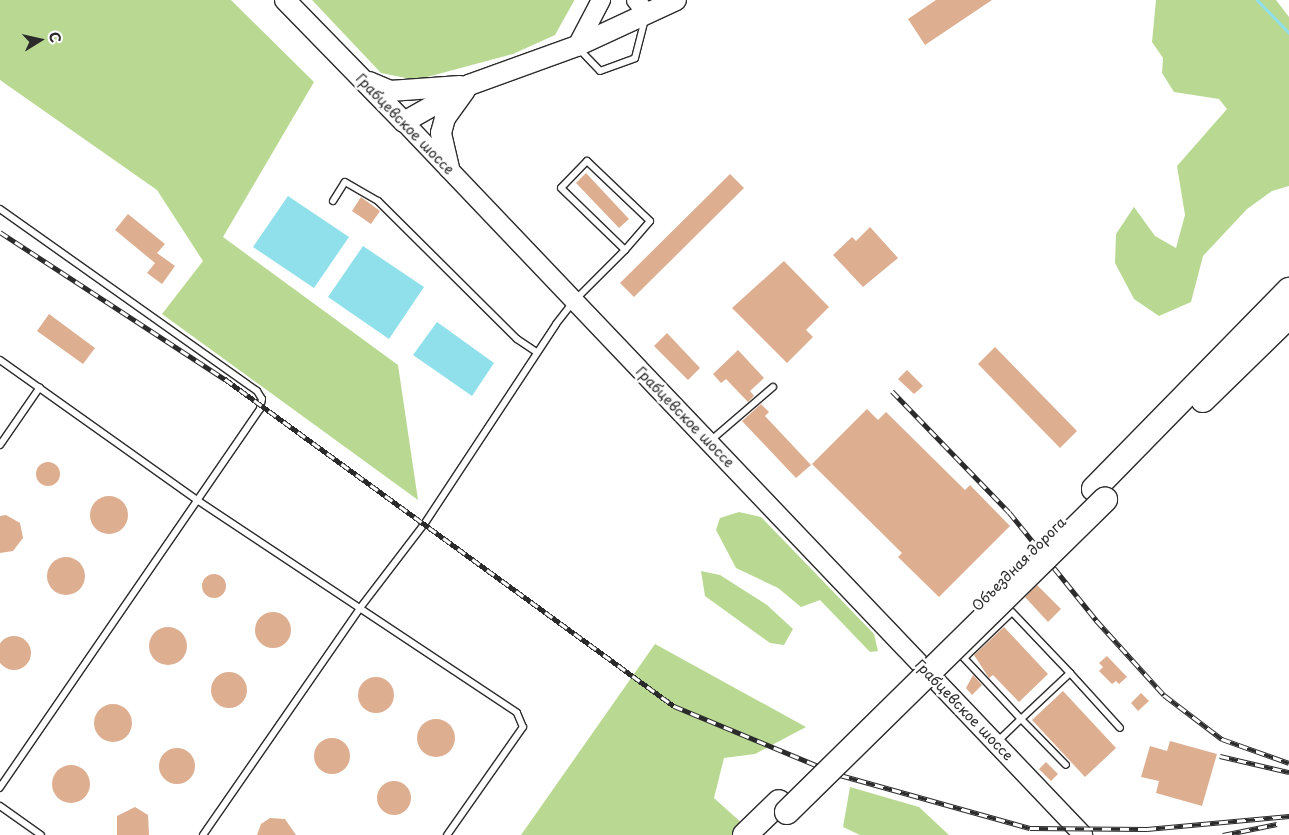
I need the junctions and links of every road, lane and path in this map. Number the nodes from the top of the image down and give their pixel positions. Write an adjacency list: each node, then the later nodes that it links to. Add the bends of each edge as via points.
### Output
1 (285, 0): 6 (main road, Грабцевское шоссе)
2 (601, 0): 5 (main road)
3 (676, 0): 4 (main road)
4 (641, 7): 5 (main road); 5 (lane, via 635,58 600,71)
5 (577, 46): 7 (main road)
6 (362, 79): 7 (main road, via 390,91); 8 (main road, Грабцевское шоссе)
7 (469, 85): 8 (main road); 9 (main road, via 446,118 441,133)
8 (404, 122): 9 (main road, Грабцевское шоссе)
9 (449, 168): 14 (main road, Грабцевское шоссе)
10 (333, 201): 16 (lane, via 345,182 378,201 517,339)
11 (0, 209): 23 (lane, via 257,391 262,398 260,409)
12 (624, 250): 12 (lane, via 650,221 587,161 561,188); 14 (lane)
13 (1289, 290): 22 (highway, Объездная дорога)
14 (574, 301): 16 (lane); 20 (main road, Грабцевское шоссе)
15 (1289, 316): 22 (highway, Объездная дорога)
16 (536, 352): 24 (lane, via 425,523)
17 (0, 360): 18 (lane)
18 (40, 387): 21 (lane); 23 (lane)
19 (773, 387): 20 (lane)
20 (709, 442): 28 (main road, Грабцевское шоссе)
21 (0, 445)
22 (1099, 494): 32 (highway, Объездная дорога)
23 (197, 500): 24 (lane); 30 (lane)
24 (360, 608): 34 (lane); 35 (lane, via 522,719 523,726)
25 (1070, 673): 26 (lane); 26 (lane, via 1012,612 964,658); 27 (lane)
26 (1022, 719): 28 (lane); 29 (lane)
27 (1120, 728)
28 (996, 743): 38 (main road, Грабцевское шоссе)
29 (1066, 766)
30 (0, 788)
31 (0, 806): 33 (lane)
32 (783, 807): 36 (highway, Объездная дорога); 37 (highway, Объездная дорога)
33 (41, 835)
34 (203, 835)
35 (447, 835)
36 (745, 835)
37 (764, 835)
38 (1084, 835)

